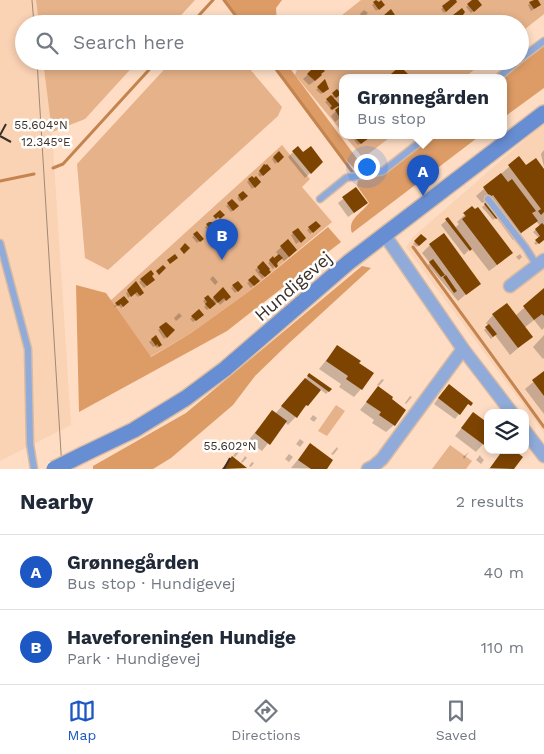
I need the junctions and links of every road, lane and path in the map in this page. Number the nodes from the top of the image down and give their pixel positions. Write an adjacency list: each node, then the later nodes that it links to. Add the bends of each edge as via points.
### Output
1 (544, 41): 2 (lane)
2 (529, 52)
3 (544, 113): 7 (street, Hundigevej)
4 (424, 139): 5 (lane, via 383,171 346,178)
5 (320, 199)
6 (488, 199): 9 (lane)
7 (384, 234): 11 (street); 16 (street, Hundigevej, bridge, via 258,342 201,386 134,430)
8 (0, 243): 15 (lane, via 28,349 30,444)
9 (540, 263): 10 (street)
10 (510, 286)
11 (463, 349): 12 (street); 17 (street, via 382,458)
12 (509, 409)
13 (529, 436): 14 (street)
14 (544, 456)
15 (34, 469)
16 (54, 469)
17 (368, 469)

